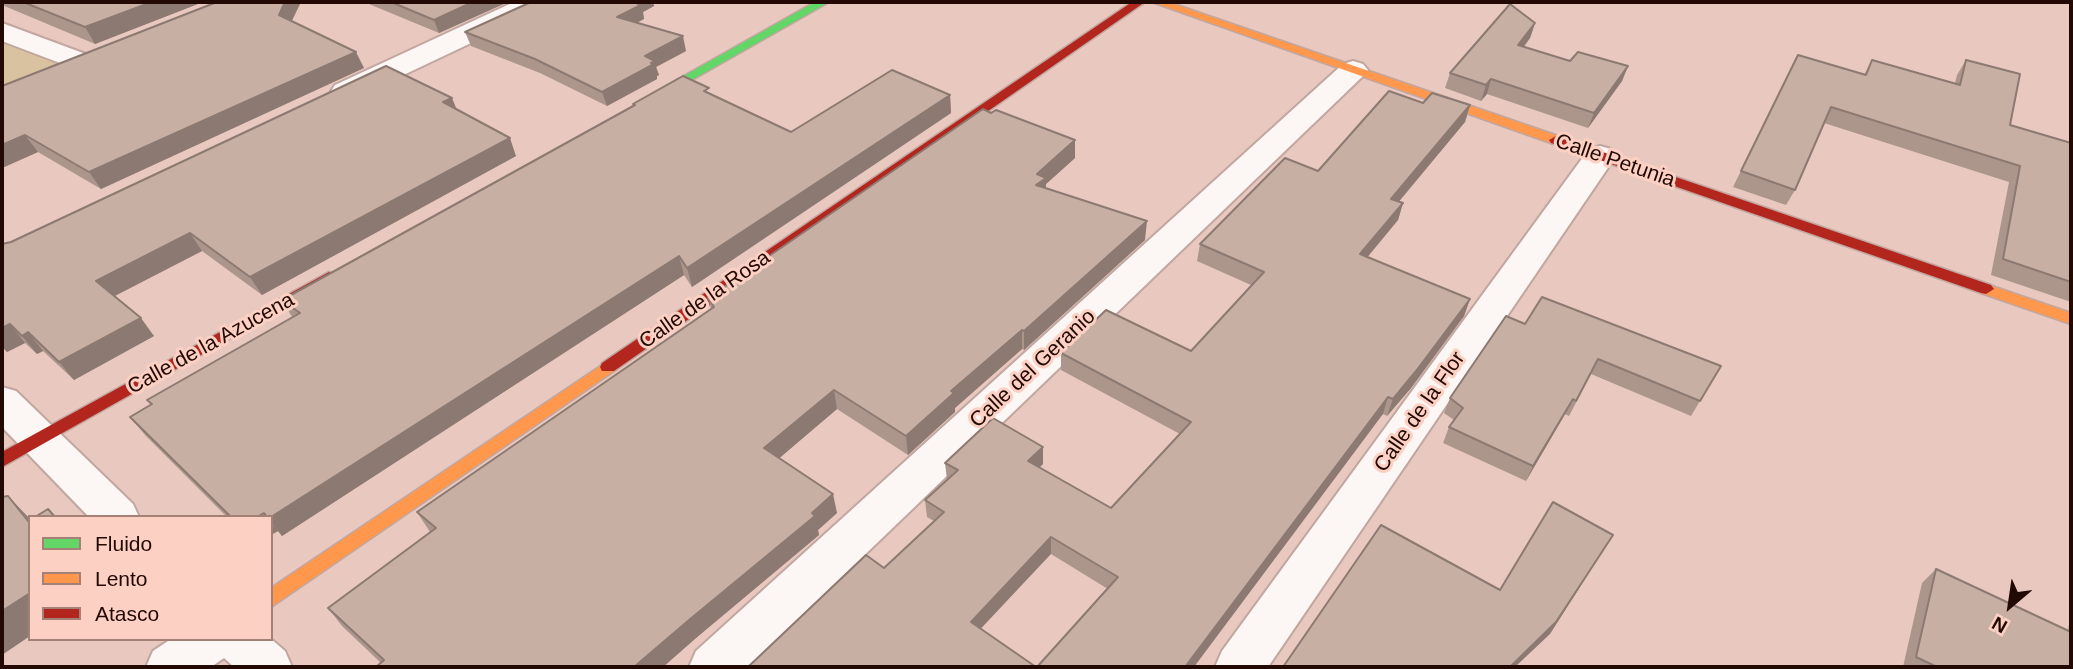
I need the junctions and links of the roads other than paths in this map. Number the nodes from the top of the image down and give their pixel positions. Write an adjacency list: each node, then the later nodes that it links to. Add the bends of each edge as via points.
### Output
1 (535, 2): 8 (street)
2 (823, 2): 9 (street)
3 (1139, 2): 17 (street, Calle de la Rosa)
4 (1158, 2): 6 (street, Calle Petunia)
5 (2, 31): 7 (street, via 94,57)
6 (1353, 70): 10 (street, Calle Petunia); 22 (street, Calle del Geranio)
7 (47, 75)
8 (324, 101)
9 (630, 109)
10 (1600, 156): 12 (street, Calle Petunia); 23 (street, Calle de la Flor)
11 (341, 271): 14 (street, Calle de la Azucena)
12 (2071, 320)
13 (2, 402): 14 (street)
14 (40, 439): 15 (street, Calle de la Azucena); 16 (street)
15 (2, 460)
16 (115, 515)
17 (273, 598)
18 (209, 641): 20 (street)
19 (240, 641): 21 (street)
20 (171, 667)
21 (267, 667)
22 (713, 667)
23 (1240, 667)

